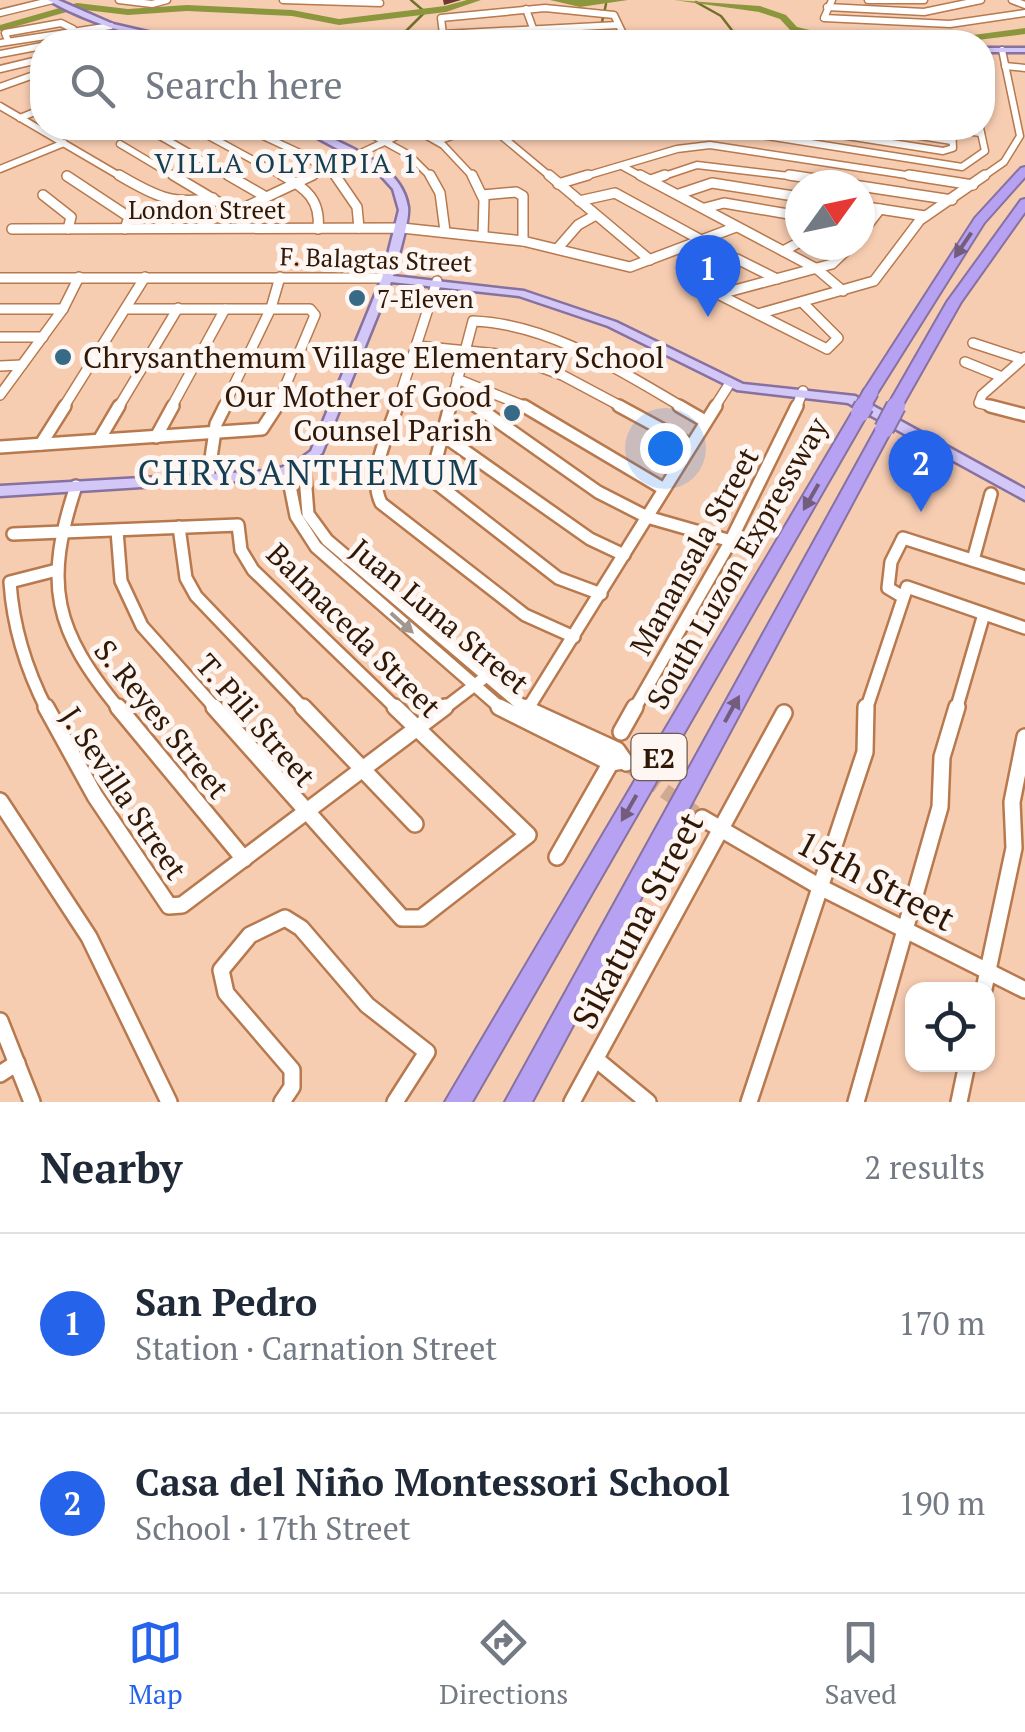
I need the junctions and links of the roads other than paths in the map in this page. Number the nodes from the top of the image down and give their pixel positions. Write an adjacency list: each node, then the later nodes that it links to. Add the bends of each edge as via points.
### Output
1 (119, 0): 2 (street)
2 (167, 0)
3 (283, 0): 9 (street)
4 (868, 0): 5 (street)
5 (924, 0)
6 (981, 0): 10 (street, via 924,12)
7 (1012, 0): 12 (street)
8 (55, 1): 14 (street); 24 (main road)
9 (380, 3)
10 (829, 3): 21 (street, via 824,18 926,26 991,23)
11 (0, 4): 14 (street)
12 (1025, 5)
13 (544, 8): 15 (street); 16 (street); 27 (street)
14 (16, 9): 20 (street)
15 (524, 9): 17 (street); 29 (street)
16 (566, 10): 18 (street); 26 (street)
17 (500, 11): 19 (street); 35 (street)
18 (591, 11): 23 (street, via 614,16); 25 (street)
19 (479, 12): 22 (street); 34 (street)
20 (0, 13)
21 (1025, 13)
22 (458, 14): 32 (street, via 441,18); 33 (street)
23 (618, 25): 25 (street); 37 (street)
24 (111, 26): 28 (main road); 30 (street)
25 (598, 26): 26 (street)
26 (573, 27): 27 (street)
27 (554, 28): 29 (street)
28 (124, 29): 31 (main road)
29 (530, 29): 36 (street)
30 (68, 30)
31 (129, 30)
32 (443, 30)
33 (462, 30)
34 (484, 30)
35 (505, 30)
36 (518, 30)
37 (620, 30)
38 (30, 37): 39 (street)
39 (4, 42)
40 (30, 48): 44 (street)
41 (995, 50): 42 (main road)
42 (1002, 50): 43 (main road); 46 (street)
43 (1025, 50)
44 (0, 54)
45 (30, 62): 48 (street)
46 (1005, 66): 47 (street); 82 (street, via 1020,136 1004,162)
47 (1025, 68)
48 (0, 69)
49 (30, 77): 50 (street)
50 (0, 88)
51 (0, 106): 53 (street)
52 (30, 114): 53 (street)
53 (20, 118): 54 (street)
54 (30, 122)
55 (59, 140): 68 (street)
56 (167, 140): 88 (street)
57 (217, 140): 80 (street)
58 (270, 140): 74 (street)
59 (328, 140): 70 (main road)
60 (387, 140): 70 (street); 109 (street, via 434,176 446,208)
61 (506, 140): 81 (street)
62 (798, 140): 65 (street, via 968,165 985,152)
63 (870, 140): 67 (street, via 943,152 953,148)
64 (946, 140): 67 (street)
65 (982, 140)
66 (438, 141): 86 (street, via 461,160)
67 (952, 141)
68 (64, 143): 73 (street); 89 (street, via 161,200)
69 (120, 144): 89 (street)
70 (358, 154): 74 (street); 103 (main road, via 397,188)
71 (808, 159): 72 (street, via 710,145); 75 (street); 82 (street)
72 (622, 166): 79 (street); 81 (street)
73 (0, 168)
74 (326, 168): 80 (street); 102 (street, via 356,197)
75 (803, 170)
76 (1025, 170): 213 (highway, South Luzon Expressway / E2, one-way to 213, bridge, via 979,221 871,392)
77 (785, 174): 79 (street, via 697,165)
78 (67, 176): 106 (street, via 129,217)
79 (650, 180): 84 (street)
80 (297, 182): 88 (street); 108 (street, via 316,200)
81 (558, 184): 91 (street)
82 (973, 185): 90 (street)
83 (875, 188): 90 (street)
84 (679, 194): 87 (street, via 712,184); 93 (street)
85 (43, 195): 105 (street, via 71,217)
86 (482, 195): 110 (street); 112 (street, via 523,196)
87 (785, 195)
88 (266, 197): 96 (street)
89 (214, 198): 96 (street)
90 (952, 200): 100 (street)
91 (579, 201): 98 (street); 111 (street, via 615,192)
92 (1025, 203): 152 (highway, South Luzon Expressway / E2, bridge, via 954,302 896,405)
93 (705, 208): 97 (street, via 724,203); 101 (street)
94 (875, 208): 95 (street)
95 (880, 209): 99 (street); 100 (street)
96 (235, 212): 107 (street)
97 (785, 213)
98 (594, 216): 113 (street); 116 (street)
99 (875, 216)
100 (925, 216): 126 (street, via 883,273)
101 (736, 227): 111 (street); 115 (street)
102 (359, 228): 103 (street, London Street); 108 (street, London Street)
103 (402, 228): 109 (street, London Street); 123 (main road)
104 (12, 229): 105 (street, London Street)
105 (68, 229): 106 (street, London Street)
106 (124, 229): 107 (street, London Street)
107 (230, 229): 108 (street, London Street)
108 (318, 229)
109 (445, 231): 110 (street, London Street)
110 (483, 236): 112 (street, London Street)
111 (701, 240): 116 (street)
112 (523, 241): 113 (street, London Street)
113 (558, 248): 116 (street, London Street, via 622,267)
114 (785, 250): 115 (street)
115 (782, 251): 118 (street)
116 (650, 260)
117 (841, 260): 118 (street)
118 (817, 269): 124 (street); 126 (street)
119 (79, 277): 120 (street, F. Balagtas Street); 122 (street, F. Balagtas Street); 133 (street)
120 (146, 277): 121 (street, F. Balagtas Street); 134 (street)
121 (280, 277): 123 (street, F. Balagtas Street); 131 (street)
122 (0, 278)
123 (386, 278): 125 (main road, F. Balagtas Street); 160 (main road, via 322,443)
124 (777, 278): 127 (street); 127 (street, via 737,259 688,275)
125 (437, 281): 139 (street); 146 (main road, F. Balagtas Street, via 520,293 577,310)
126 (843, 291): 128 (street)
127 (720, 294): 135 (street)
128 (802, 302): 135 (street); 135 (street, via 838,338 827,349)
129 (178, 308): 130 (street); 134 (street); 156 (street)
130 (226, 308): 131 (street); 155 (street)
131 (271, 308): 153 (street); 153 (street, via 314,311 269,424)
132 (0, 309): 133 (street)
133 (62, 309): 137 (street)
134 (129, 309): 157 (street)
135 (758, 314)
136 (0, 337): 137 (street)
137 (43, 337): 144 (street)
138 (973, 343): 141 (street)
139 (417, 346): 140 (street); 183 (street, via 378,465 375,491 381,503 525,615)
140 (464, 349): 147 (street); 151 (street, via 472,320 496,323 573,347); 158 (street, via 508,355 562,375)
141 (1024, 358): 145 (street)
142 (965, 362): 145 (street)
143 (0, 366): 144 (street)
144 (22, 366): 149 (street)
145 (1002, 377): 150 (street, via 979,403)
146 (730, 383): 148 (main road, F. Balagtas Street); 151 (street)
147 (456, 384): 154 (street); 164 (street, via 504,394 560,422); 168 (street, via 589,486)
148 (803, 391): 152 (main road, F. Balagtas Street, via 851,399); 174 (street, Manansala Street)
149 (0, 394)
150 (1024, 413)
151 (705, 421): 158 (street)
152 (894, 426): 167 (main road, F. Balagtas Street); 214 (highway, South Luzon Expressway / E2, one-way to 152)
153 (212, 434): 155 (street); 162 (street)
154 (441, 434): 175 (street); 180 (street, via 435,484 558,578)
155 (156, 437): 156 (street)
156 (100, 440): 157 (street)
157 (41, 444): 159 (street)
158 (692, 445): 164 (street)
159 (0, 447)
160 (304, 463): 161 (main road); 170 (street, Juan Luna Street)
161 (287, 471): 162 (main road); 170 (street, Juan Luna Street, via 291,501)
162 (208, 478): 163 (main road)
163 (76, 486): 165 (main road); 172 (street, S. Reyes Street)
164 (664, 489): 168 (street)
165 (0, 491)
166 (991, 494): 176 (street)
167 (1025, 495)
168 (647, 517): 174 (street); 175 (street)
169 (179, 527): 171 (street, Balmaceda Street); 187 (street, Balmaceda Street, via 238,525 241,550 253,570); 190 (street, via 186,578 196,596)
170 (310, 530): 184 (street, Juan Luna Street)
171 (117, 531): 172 (street, Balmaceda Street); 192 (street, T. Pili Street, via 121,581 142,626)
172 (61, 532): 173 (street, Balmaceda Street); 177 (street, S. Reyes Street)
173 (13, 534)
174 (731, 541): 188 (street, Manansala Street)
175 (624, 556): 180 (street)
176 (973, 560): 178 (street); 179 (street, via 903,538 888,588)
177 (54, 571): 197 (street, S. Reyes Street, via 60,622 85,668); 197 (street, J. Sevilla Street, via 10,582 6,641 60,753 170,906 182,905)
178 (1025, 578)
179 (905, 592): 181 (street); 198 (street, via 866,699 866,752)
180 (601, 594): 183 (street)
181 (984, 614): 182 (street); 200 (street, via 942,757 940,808)
182 (1025, 628)
183 (574, 637): 186 (street)
184 (479, 682): 186 (street, Juan Luna Street); 187 (street)
185 (784, 713): 195 (street, Sikatuna Street)
186 (524, 715): 196 (street, Juan Luna Street, via 620,760)
187 (416, 729): 190 (street); 199 (street, Balmaceda Street, via 528,834 420,918)
188 (621, 732)
189 (1025, 737): 201 (street, via 1012,802 1014,848)
190 (362, 770): 192 (street); 194 (street)
191 (3, 811): 210 (street, via 89,937)
192 (304, 814): 197 (street); 199 (street, T. Pili Street)
193 (702, 818): 195 (street, 15th Street)
194 (415, 824)
195 (718, 828): 198 (street, 15th Street); 205 (street, Sikatuna Street)
196 (557, 857)
197 (244, 859)
198 (820, 887): 200 (street, 15th Street); 217 (street)
199 (402, 918)
200 (906, 932): 201 (street, 15th Street); 218 (street)
201 (988, 972): 202 (street); 203 (street, 15th Street)
202 (986, 982)
203 (1025, 990)
204 (0, 1021): 206 (street)
205 (597, 1060): 215 (street, Sikatuna Street); 216 (street)
206 (16, 1063): 208 (street); 209 (street)
207 (965, 1072): 219 (street)
208 (0, 1074)
209 (32, 1102)
210 (169, 1102)
211 (282, 1102): 212 (street, via 292,1087 292,1070 226,994 221,970 250,935 285,918 367,1005 427,1052)
212 (395, 1102)
213 (458, 1102)
214 (518, 1102)
215 (572, 1102)
216 (648, 1102)
217 (749, 1102)
218 (856, 1102)
219 (959, 1102)

